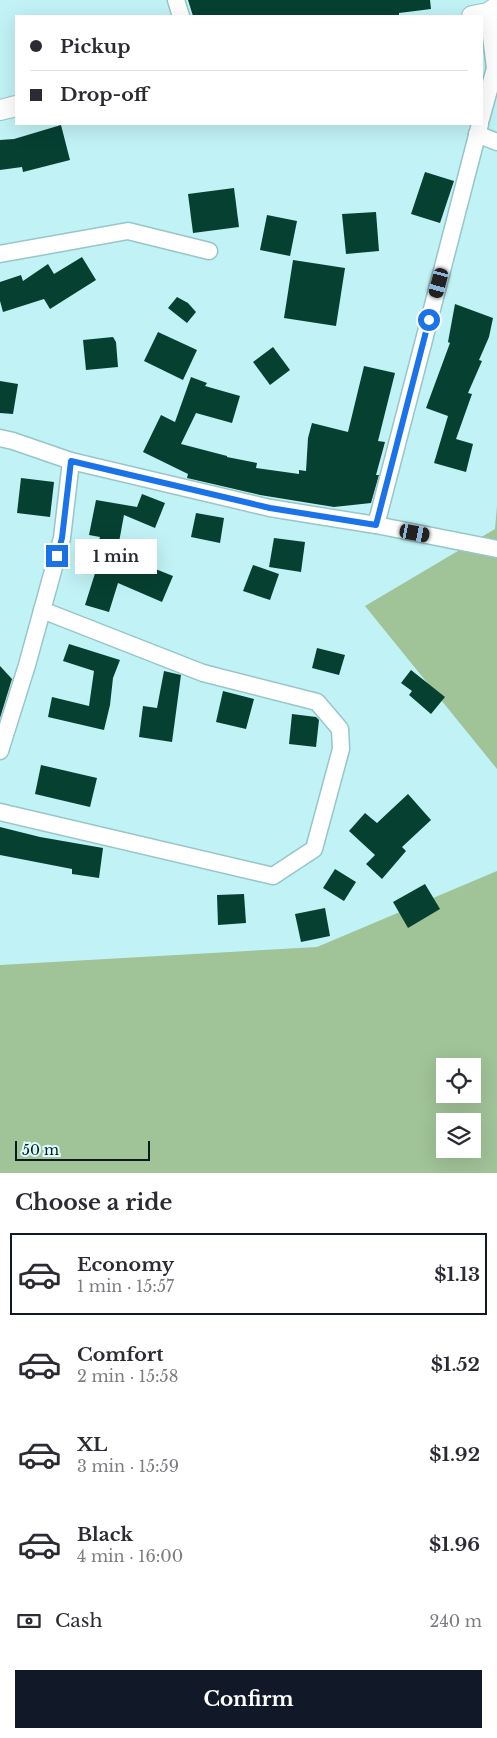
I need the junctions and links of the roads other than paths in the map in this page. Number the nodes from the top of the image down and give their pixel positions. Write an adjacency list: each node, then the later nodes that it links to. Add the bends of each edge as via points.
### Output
1 (176, 0): 3 (street)
2 (486, 12): 6 (street, via 495,68)
3 (181, 15)
4 (15, 106): 5 (street)
5 (0, 110)
6 (483, 112)
7 (479, 126): 8 (street); 13 (street)
8 (497, 142)
9 (209, 250): 10 (street, via 128,231)
10 (0, 254)
11 (0, 438): 12 (street)
12 (71, 461): 13 (street, via 270,508); 15 (street, via 62,538)
13 (376, 525): 14 (street)
14 (497, 549)
15 (42, 610): 16 (street); 17 (street, via 203,673 317,702 340,728 341,749 314,849 273,876)
16 (0, 751)
17 (0, 812)

